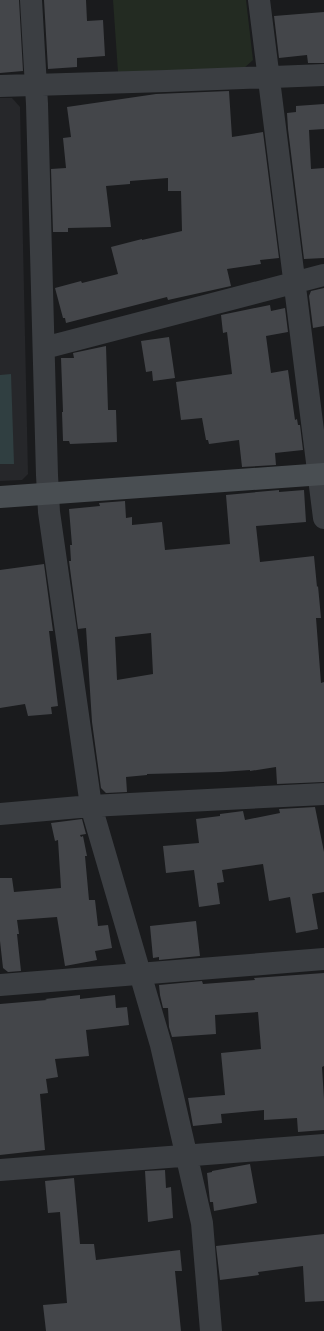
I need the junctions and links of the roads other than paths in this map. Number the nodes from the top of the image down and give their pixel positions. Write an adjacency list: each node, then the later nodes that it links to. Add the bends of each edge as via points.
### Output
1 (30, 0): 5 (street)
2 (259, 0): 4 (street)
3 (324, 75): 4 (street)
4 (269, 77): 5 (street); 8 (street)
5 (36, 85): 6 (street); 9 (street)
6 (0, 86)
7 (324, 274): 8 (street)
8 (295, 282): 9 (street); 10 (street)
9 (44, 348): 11 (street)
10 (321, 474): 11 (street); 13 (street)
11 (48, 494): 12 (street); 15 (street)
12 (0, 497)
13 (324, 518)
14 (324, 794): 15 (street)
15 (91, 806): 16 (street); 18 (street)
16 (0, 814)
17 (324, 959): 18 (street)
18 (140, 974): 19 (street); 21 (street, via 161,1045)
19 (0, 986)
20 (324, 1145): 21 (street)
21 (186, 1156): 22 (street); 23 (street, via 202,1223)
22 (0, 1170)
23 (211, 1331)

